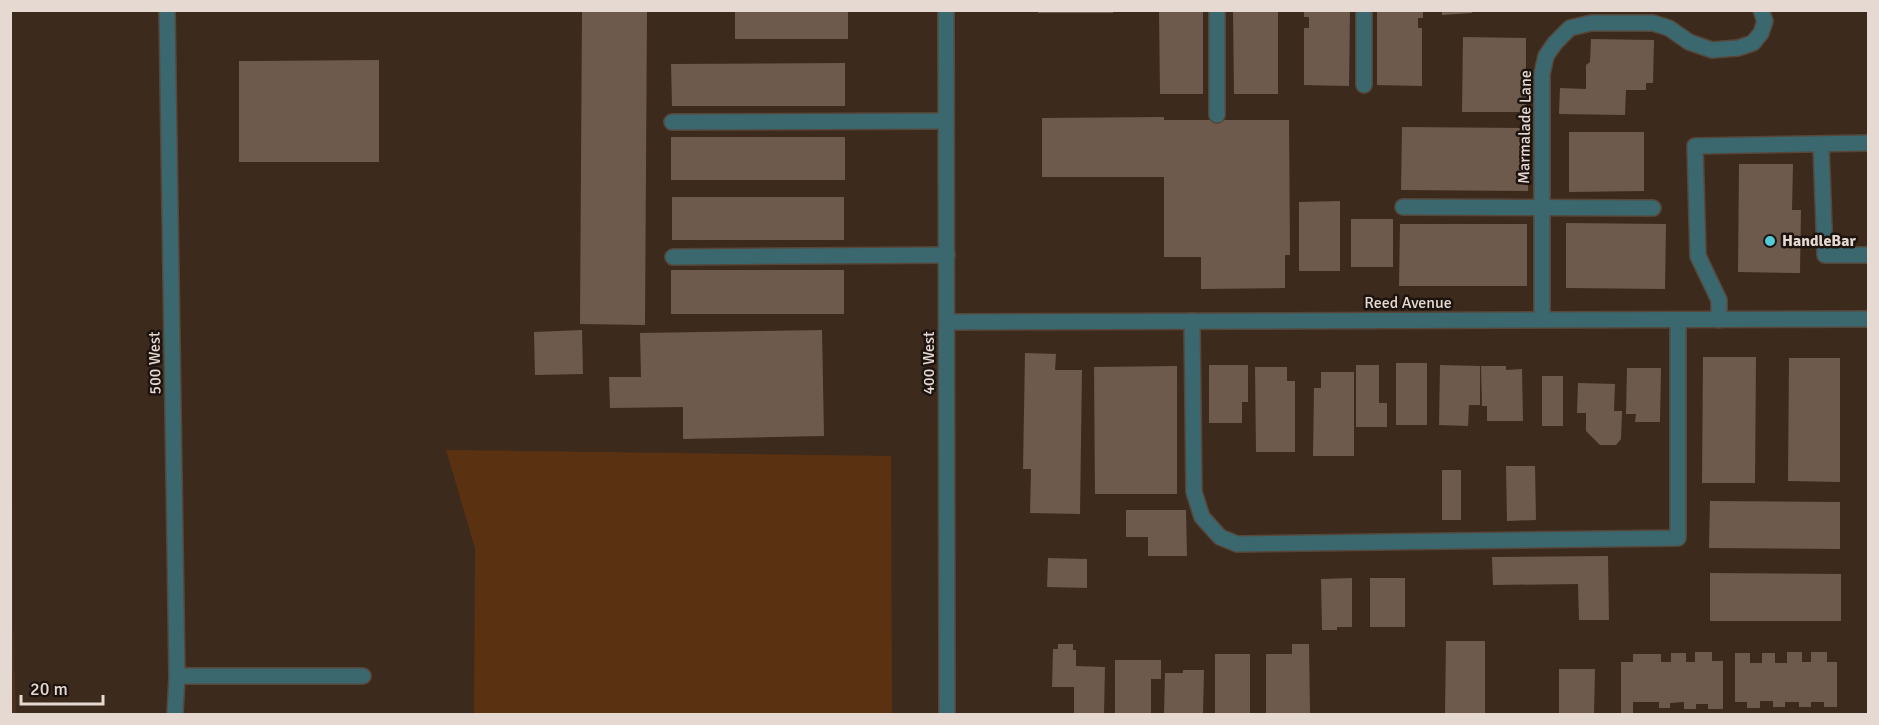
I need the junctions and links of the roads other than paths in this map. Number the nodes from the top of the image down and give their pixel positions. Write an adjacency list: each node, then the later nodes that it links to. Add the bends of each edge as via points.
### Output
1 (167, 10): 24 (street, 500 West)
2 (946, 10): 8 (street, 400 West)
3 (1217, 10): 7 (street)
4 (1364, 10): 6 (street)
5 (1761, 10): 13 (street, Marmalade Lane, via 1765,21 1761,33 1753,43 1730,49 1712,50 1653,23 1591,23 1570,28 1545,56 1542,74)
6 (1364, 86)
7 (1217, 115)
8 (946, 121): 9 (street); 15 (street, 400 West)
9 (672, 122)
10 (1869, 143): 11 (street)
11 (1821, 144): 16 (street, via 1825,255); 21 (street, via 1695,146 1698,256 1719,300)
12 (1402, 207): 13 (street)
13 (1542, 207): 14 (street); 19 (street, Marmalade Lane)
14 (1653, 208)
15 (947, 255): 17 (street); 23 (street, 400 West)
16 (1869, 255)
17 (673, 257)
18 (1869, 319): 21 (street, Reed Avenue)
19 (1542, 320): 20 (street, Reed Avenue); 22 (street, Reed Avenue)
20 (1678, 320): 21 (street, Reed Avenue); 22 (street, via 1678,538 1237,544 1220,537 1202,517 1194,492)
21 (1719, 320)
22 (1192, 321): 23 (street, Reed Avenue)
23 (947, 322): 27 (street, 400 West)
24 (177, 676): 25 (street); 26 (street, 500 West)
25 (363, 676)
26 (175, 714)
27 (947, 714)

